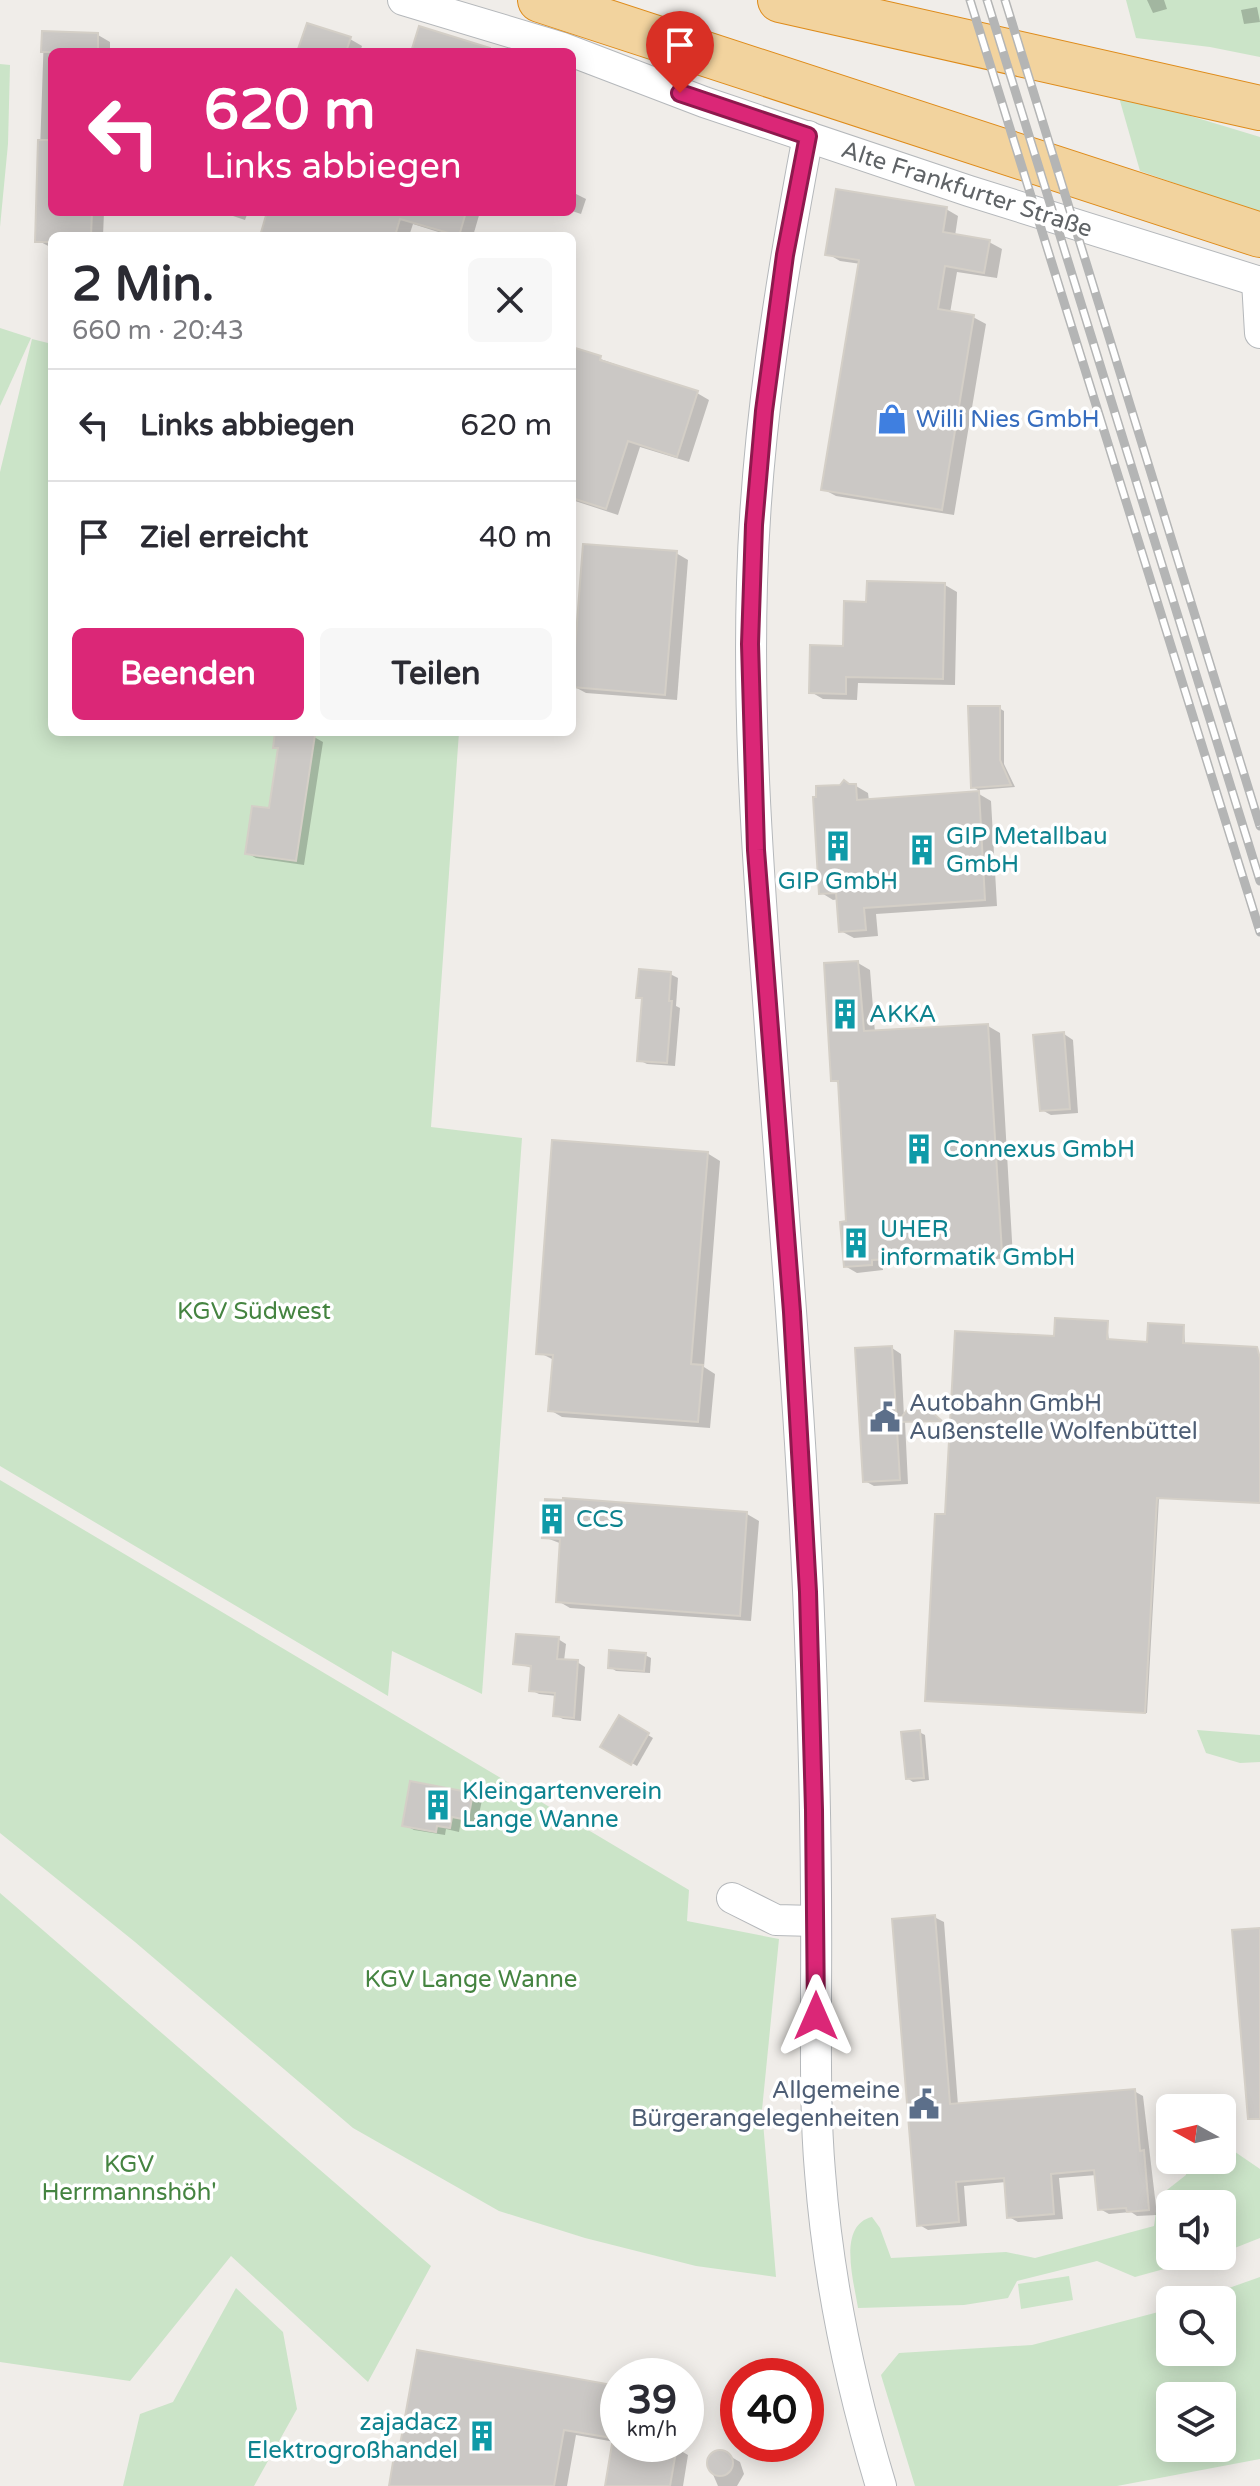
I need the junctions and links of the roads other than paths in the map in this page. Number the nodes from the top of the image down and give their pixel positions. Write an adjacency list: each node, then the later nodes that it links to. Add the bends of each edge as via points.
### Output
1 (403, 0): 4 (street, Alte Frankfurter Straße)
2 (540, 0): 8 (highway)
3 (780, 0): 6 (highway)
4 (563, 48)
5 (576, 53): 7 (street, Alte Frankfurter Straße)
6 (1260, 108)
7 (808, 136): 9 (street, Alte Frankfurter Straße); 12 (street, via 764,411 750,644 756,850 808,1592)
8 (1260, 235)
9 (1259, 282): 10 (street)
10 (1260, 333)
11 (732, 1898): 12 (street, via 776,1920)
12 (815, 1921): 13 (street, via 817,2127 830,2258 849,2369)
13 (881, 2486)

